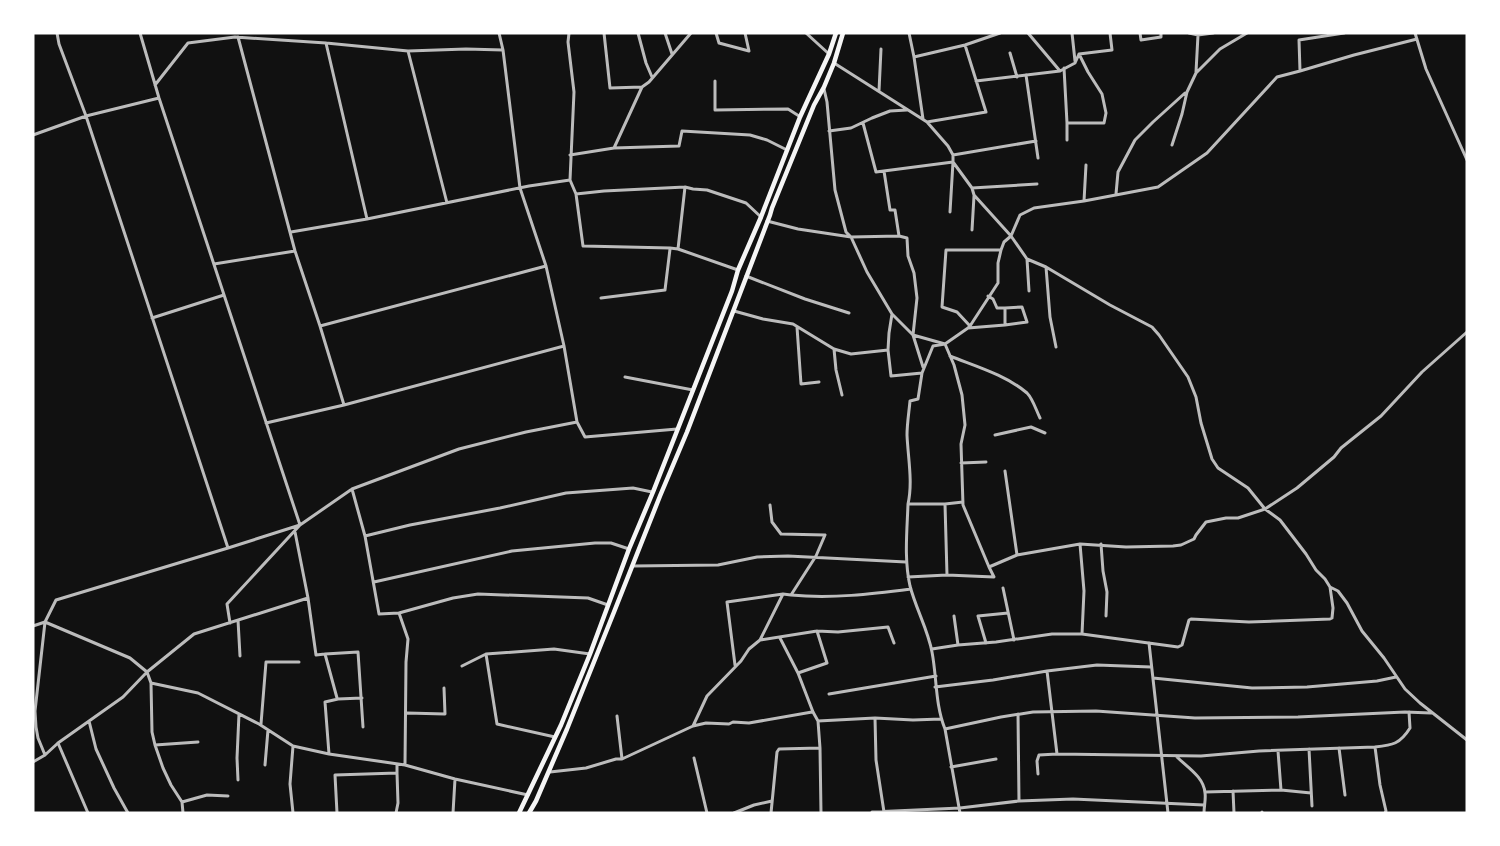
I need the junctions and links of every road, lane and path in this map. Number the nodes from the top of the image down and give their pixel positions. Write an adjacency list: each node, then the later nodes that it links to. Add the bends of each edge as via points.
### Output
1 (57, 33): 57 (street)
2 (140, 33): 50 (street)
3 (499, 33): 32 (street)
4 (569, 33): 69 (street, via 574,93)
5 (604, 33): 51 (street, via 610,88)
6 (638, 33): 46 (street)
7 (664, 33): 37 (street)
8 (691, 33): 37 (street)
9 (716, 33): 10 (street, via 719,43 749,51)
10 (745, 33)
11 (806, 33): 35 (street)
12 (836, 33): 35 (main road)
13 (843, 33): 39 (main road)
14 (909, 33): 38 (street)
15 (1000, 33): 30 (street)
16 (1028, 33): 42 (street)
17 (1072, 33): 40 (street)
18 (1110, 33): 36 (street, via 1112,50)
19 (1140, 33): 20 (street, via 1141,40 1161,37)
20 (1161, 33)
21 (1189, 33): 26 (street)
22 (1213, 33): 26 (street)
23 (1247, 33): 44 (street, via 1220,49)
24 (1344, 33): 43 (street, via 1299,40)
25 (1415, 33): 28 (street)
26 (1198, 34): 44 (street)
27 (238, 37): 29 (street); 50 (street, via 188,43); 91 (street)
28 (1417, 39): 43 (street); 72 (street, via 1426,69)
29 (326, 43): 33 (street); 88 (street)
30 (965, 45): 38 (street); 49 (street)
31 (881, 49): 53 (street)
32 (503, 50): 33 (street); 79 (street)
33 (408, 51): 85 (street)
34 (1010, 53): 47 (street)
35 (829, 54): 58 (main road)
36 (1079, 54): 40 (street); 61 (street, via 1102,94 1106,112 1104,123)
37 (672, 55): 46 (street)
38 (914, 57): 59 (street)
39 (834, 63): 52 (main road); 53 (street)
40 (1075, 63): 41 (street)
41 (1064, 68): 42 (street); 61 (street)
42 (1060, 71): 45 (street)
43 (1300, 71): 82 (street, via 1277,76 1207,153 1158,187)
44 (1196, 73): 54 (street)
45 (1026, 75): 47 (street); 65 (street)
46 (652, 77): 51 (street)
47 (1017, 77): 49 (street)
48 (715, 81): 58 (street, via 715,110 788,109)
49 (976, 81): 59 (street, via 986,112)
50 (155, 86): 55 (street)
51 (642, 87): 67 (street)
52 (824, 87): 62 (street); 89 (main road)
53 (879, 91): 56 (street)
54 (1187, 92): 66 (street); 82 (street, via 1135,140 1118,172)
55 (159, 98): 57 (street); 100 (street)
56 (908, 110): 59 (street); 60 (street, via 890,111)
57 (86, 116): 63 (street); 113 (street)
58 (800, 117): 68 (main road)
59 (925, 121): 70 (street)
60 (863, 123): 62 (street); 75 (street, via 876,172)
61 (1067, 123): 64 (street)
62 (829, 131): 94 (street, via 836,190 846,232)
63 (33, 135)
64 (1067, 140)
65 (1036, 141): 70 (street); 71 (street)
66 (1172, 145)
67 (614, 148): 68 (street, via 679,146 682,131 750,135); 69 (street)
68 (787, 150): 87 (main road)
69 (570, 155): 76 (street)
70 (953, 155): 73 (street)
71 (1038, 158)
72 (1467, 160)
73 (953, 162): 75 (street); 80 (street); 86 (street)
74 (1086, 165): 84 (street)
75 (884, 171): 92 (street)
76 (570, 180): 79 (street); 81 (street)
77 (1037, 184): 80 (street)
78 (685, 186): 81 (street); 87 (street, via 746,203); 96 (street)
79 (520, 188): 85 (street); 101 (street)
80 (972, 188): 83 (street)
81 (576, 194): 95 (street, via 584,246)
82 (1116, 194): 84 (street)
83 (974, 195): 90 (street); 93 (street)
84 (1084, 201): 93 (street, via 1034,208 1020,215)
85 (447, 203): 88 (street)
86 (950, 212)
87 (761, 217): 103 (main road)
88 (368, 219): 91 (street)
89 (767, 220): 94 (street); 104 (main road)
90 (972, 230)
91 (291, 232): 98 (street)
92 (899, 236): 94 (street); 120 (street, via 907,238 914,273 917,298)
93 (1011, 236): 97 (street); 99 (street)
94 (851, 237): 112 (street)
95 (670, 248): 96 (street); 108 (street, via 665,290)
96 (678, 249): 103 (street)
97 (1001, 250): 107 (street, via 998,283); 117 (street, via 946,250 942,307 957,312)
98 (295, 251): 100 (street); 115 (street)
99 (1027, 259): 102 (street); 105 (street)
100 (214, 264): 106 (street)
101 (546, 267): 115 (street); 123 (street)
102 (1046, 267): 124 (street); 149 (street, via 1152,327 1188,377 1212,459 1218,468 1248,488)
103 (738, 270): 119 (main road)
104 (746, 276): 110 (main road); 111 (street)
105 (1029, 291)
106 (224, 295): 113 (street); 136 (street)
107 (988, 296): 109 (street, via 997,308); 117 (street)
108 (601, 298)
109 (1005, 308): 114 (street); 114 (street, via 1022,307 1027,322)
110 (734, 311): 116 (street); 121 (main road)
111 (849, 313)
112 (892, 314): 120 (street); 126 (street)
113 (152, 318): 155 (street)
114 (1005, 324): 117 (street)
115 (320, 326): 133 (street)
116 (797, 327): 125 (street); 130 (street, via 801,384)
117 (969, 327): 122 (street)
118 (1467, 332): 149 (street, via 1381,416 1297,488)
119 (714, 334): 121 (main road); 131 (main road)
120 (913, 335): 122 (street); 128 (street)
121 (723, 339): 160 (main road)
122 (945, 344): 127 (street); 128 (street, via 933,346)
123 (564, 346): 133 (street); 135 (street)
124 (1056, 347)
125 (834, 349): 126 (street, via 851,354); 132 (street)
126 (888, 350): 128 (street, via 891,376)
127 (950, 356): 134 (street, via 1007,380 1028,394); 141 (street, via 962,395 965,425)
128 (923, 371): 146 (street, via 918,399 910,401)
129 (626, 377): 131 (street)
130 (819, 382)
131 (693, 390): 137 (main road)
132 (842, 395)
133 (344, 405): 136 (street)
134 (1040, 418)
135 (577, 422): 137 (street, via 585,437); 143 (street, via 459,449)
136 (266, 423): 150 (street)
137 (678, 429): 144 (main road)
138 (1045, 433): 139 (street, via 1031,427)
139 (996, 435)
140 (986, 462): 141 (street)
141 (961, 463): 145 (street)
142 (1005, 471): 157 (street)
143 (352, 489): 150 (street); 152 (street)
144 (653, 492): 152 (street, via 633,488 566,494); 156 (main road)
145 (964, 502): 147 (street); 161 (street)
146 (908, 504): 147 (street); 159 (street)
147 (945, 504): 162 (street)
148 (770, 505): 158 (street, via 772,522 782,534 825,535)
149 (1265, 509): 154 (street, via 1206,522 1194,539 1181,545); 165 (street, via 1280,520)
150 (300, 525): 151 (street); 155 (street)
151 (295, 532): 170 (street); 178 (street, via 227,604)
152 (365, 536): 164 (street)
153 (1080, 544): 154 (street); 157 (street); 181 (street)
154 (1101, 544): 175 (street)
155 (228, 548): 177 (street, via 56,600)
156 (629, 549): 164 (street, via 596,543 512,551); 171 (main road)
157 (1017, 555): 161 (street)
158 (816, 556): 159 (street); 160 (street, via 757,557 718,565); 169 (street)
159 (906, 562): 163 (street)
160 (632, 566): 252 (main road)
161 (989, 567): 162 (street, via 994,577)
162 (946, 575): 163 (street)
163 (908, 577): 167 (street)
164 (374, 582): 172 (street, via 379,614)
165 (1330, 587): 187 (street, via 1330,619 1191,619 1180,646); 202 (street, via 1347,603)
166 (1003, 588): 173 (street)
167 (911, 590): 169 (street); 189 (street)
168 (783, 594): 169 (street); 183 (street); 196 (street, via 727,602)
169 (791, 595)
170 (308, 598): 176 (street); 190 (street, via 316,655)
171 (608, 605): 172 (street, via 588,598 478,594); 192 (main road)
172 (399, 613): 210 (street, via 408,639)
173 (1008, 613): 184 (street); 186 (street, via 978,616)
174 (954, 616): 188 (street)
175 (1106, 616)
176 (238, 620): 178 (street); 193 (street)
177 (45, 622): 179 (street); 199 (street, via 130,658); 241 (street, via 35,711)
178 (230, 623): 199 (street, via 194,634)
179 (33, 626)
180 (817, 632): 182 (street); 185 (street, via 888,627); 200 (street, via 826,663)
181 (1082, 634): 184 (street); 187 (street)
182 (780, 638): 183 (street); 200 (street)
183 (760, 640): 196 (street)
184 (1014, 640): 186 (street)
185 (894, 643)
186 (986, 643): 188 (street)
187 (1149, 643): 197 (street)
188 (958, 645): 189 (street)
189 (932, 649): 201 (street)
190 (325, 654): 208 (street, via 358,652); 209 (street)
191 (486, 654): 192 (street, via 554,649); 195 (street); 228 (street, via 497,724)
192 (590, 654): 228 (main road)
193 (240, 656)
194 (299, 662): 223 (street, via 267,662)
195 (462, 666)
196 (735, 666): 224 (street, via 707,696)
197 (1151, 667): 198 (street, via 1097,665); 203 (street)
198 (1047, 671): 205 (street); 212 (street)
199 (147, 672): 204 (street); 221 (street, via 123,697)
200 (798, 673): 211 (street)
201 (936, 676): 205 (street); 207 (street)
202 (1396, 677): 203 (street, via 1307,687 1252,688); 214 (street)
203 (1153, 678): 218 (street)
204 (151, 683): 215 (street, via 198,693); 232 (street)
205 (936, 687): 220 (street)
206 (444, 688): 210 (street, via 445,714)
207 (830, 694)
208 (362, 698): 209 (street); 225 (street)
209 (338, 699): 239 (street, via 325,702)
210 (406, 712): 250 (street)
211 (813, 712): 222 (street); 224 (street, via 749,723)
212 (1053, 712): 216 (street); 218 (street, via 1114,711); 240 (street)
213 (1409, 712): 214 (street); 218 (street, via 1298,717); 234 (street, via 1410,728 1402,740)
214 (1432, 713): 229 (street)
215 (239, 714): 223 (street); 256 (street)
216 (1018, 714): 226 (street); 265 (street)
217 (617, 716): 245 (street)
218 (1157, 716): 242 (street)
219 (875, 718): 220 (street); 222 (street); 273 (street, via 876,760)
220 (942, 719): 226 (street)
221 (89, 721): 231 (street); 275 (street, via 96,749)
222 (819, 721): 235 (street)
223 (261, 725): 227 (street)
224 (693, 726): 245 (street)
225 (363, 727)
226 (945, 729): 251 (street)
227 (268, 730): 233 (street); 248 (street)
228 (556, 737): 261 (main road)
229 (1467, 740)
230 (198, 742): 232 (street)
231 (58, 743): 241 (street); 274 (street)
232 (155, 745): 266 (street)
233 (293, 746): 239 (street); 277 (street)
234 (1375, 747): 236 (street); 292 (street)
235 (820, 748): 264 (street, via 779,749); 287 (street)
236 (1339, 748): 237 (street); 262 (street)
237 (1309, 749): 238 (street); 260 (street)
238 (1278, 751): 243 (street); 257 (street)
239 (329, 754): 249 (street)
240 (1057, 754): 242 (street); 254 (street, via 1039,755)
241 (45, 755): 247 (street)
242 (1161, 756): 243 (street); 267 (street)
243 (1176, 756): 259 (street, via 1198,777)
244 (694, 758): 284 (street)
245 (622, 759): 252 (street, via 586,768)
246 (996, 759): 251 (street)
247 (33, 762)
248 (265, 765)
249 (397, 765): 250 (street); 253 (street)
250 (405, 765): 255 (street)
251 (951, 767): 271 (street)
252 (548, 771): 283 (main road)
253 (397, 773): 268 (street); 278 (street, via 335,775)
254 (1038, 774)
255 (455, 779): 261 (street); 281 (street)
256 (238, 780)
257 (1281, 790): 258 (street); 260 (street)
258 (1233, 791): 259 (street); 291 (street)
259 (1205, 792): 269 (street)
260 (1311, 793): 270 (street)
261 (528, 795): 282 (main road)
262 (1345, 795)
263 (228, 796): 266 (street, via 207,795)
264 (772, 801): 285 (street); 286 (street)
265 (1019, 801): 267 (street); 271 (street)
266 (182, 802): 276 (street)
267 (1167, 802): 269 (street); 289 (street)
268 (398, 803): 279 (street); 280 (street)
269 (1204, 805): 290 (street)
270 (1312, 806)
271 (960, 808): 273 (street); 288 (street)
272 (872, 812): 273 (street)
273 (884, 812)
274 (88, 813)
275 (128, 813)
276 (183, 813)
277 (293, 813)
278 (337, 813)
279 (396, 813)
280 (400, 813)
281 (453, 813)
282 (519, 813)
283 (529, 813)
284 (707, 813)
285 (734, 813)
286 (771, 813)
287 (821, 813)
288 (960, 813)
289 (1168, 813)
290 (1204, 813)
291 (1234, 813)
292 (1385, 813)

